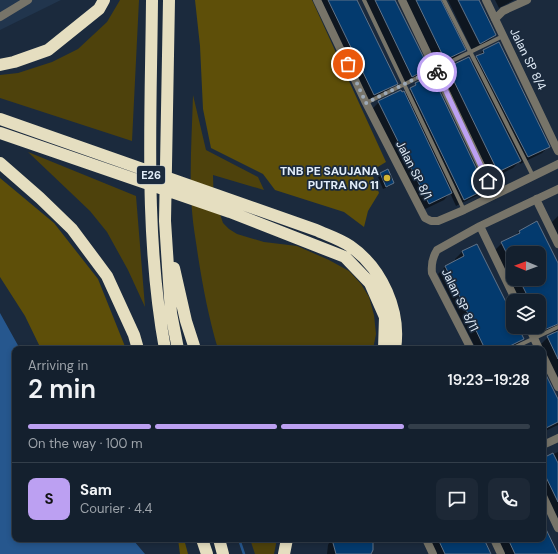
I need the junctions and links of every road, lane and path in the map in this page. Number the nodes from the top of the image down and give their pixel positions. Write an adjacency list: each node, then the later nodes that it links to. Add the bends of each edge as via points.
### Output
1 (28, 0): 11 (street)
2 (104, 0): 16 (highway, via 99,9 48,50)
3 (152, 0): 40 (highway, E26, via 152,221 159,314)
4 (169, 0): 32 (highway, E26)
5 (317, 0): 19 (street, Jalan SP 8/1)
6 (364, 0): 18 (lane)
7 (402, 0): 17 (street)
8 (444, 0): 15 (lane)
9 (486, 0): 13 (street, Jalan SP 8/4)
10 (526, 0): 13 (street, via 503,11)
11 (16, 3): 12 (street)
12 (0, 17)
13 (495, 19): 14 (street, Jalan SP 8/4)
14 (503, 36): 15 (lane); 23 (street, Jalan SP 8/4)
15 (470, 52): 17 (lane); 26 (lane)
16 (0, 65)
17 (435, 69): 18 (lane); 28 (street)
18 (404, 84): 19 (lane); 31 (lane)
19 (366, 103): 31 (street, Jalan SP 8/1, via 425,218 438,221)
20 (0, 119): 22 (highway)
21 (0, 133): 22 (highway)
22 (49, 143): 30 (highway)
23 (558, 151)
24 (0, 163): 39 (highway, via 72,229 107,276)
25 (558, 164): 26 (street, Jalan SP 8/1)
26 (533, 176): 28 (street, Jalan SP 8/1)
27 (558, 189): 29 (street)
28 (495, 195): 31 (street, Jalan SP 8/1)
29 (536, 199): 33 (street); 34 (street)
30 (232, 206): 43 (highway, via 345,257 370,283 385,317); 44 (highway, via 316,230 349,246 362,256 373,268 391,301 395,319)
31 (464, 210)
32 (165, 221): 41 (highway, E26, via 171,313); 42 (highway, via 186,321)
33 (480, 226): 35 (street); 45 (street, Jalan SP 8/11, via 437,250 431,261 432,273)
34 (558, 244)
35 (513, 294)
36 (558, 327): 38 (lane)
37 (532, 334): 38 (street)
38 (534, 338): 46 (lane); 47 (street)
39 (137, 346)
40 (165, 346)
41 (177, 346)
42 (194, 346)
43 (384, 346)
44 (396, 346)
45 (469, 346)
46 (517, 346)
47 (538, 346)
48 (546, 362): 49 (street)
49 (558, 387)
50 (558, 438): 51 (street)
51 (546, 444)
52 (546, 502): 53 (street)
53 (558, 528)
54 (203, 542): 59 (highway)
55 (220, 542): 60 (highway)
56 (286, 542): 61 (highway)
57 (427, 542): 62 (street)
58 (495, 542): 63 (street)
59 (207, 554)
60 (223, 554)
61 (284, 554)
62 (433, 554)
63 (501, 554)

